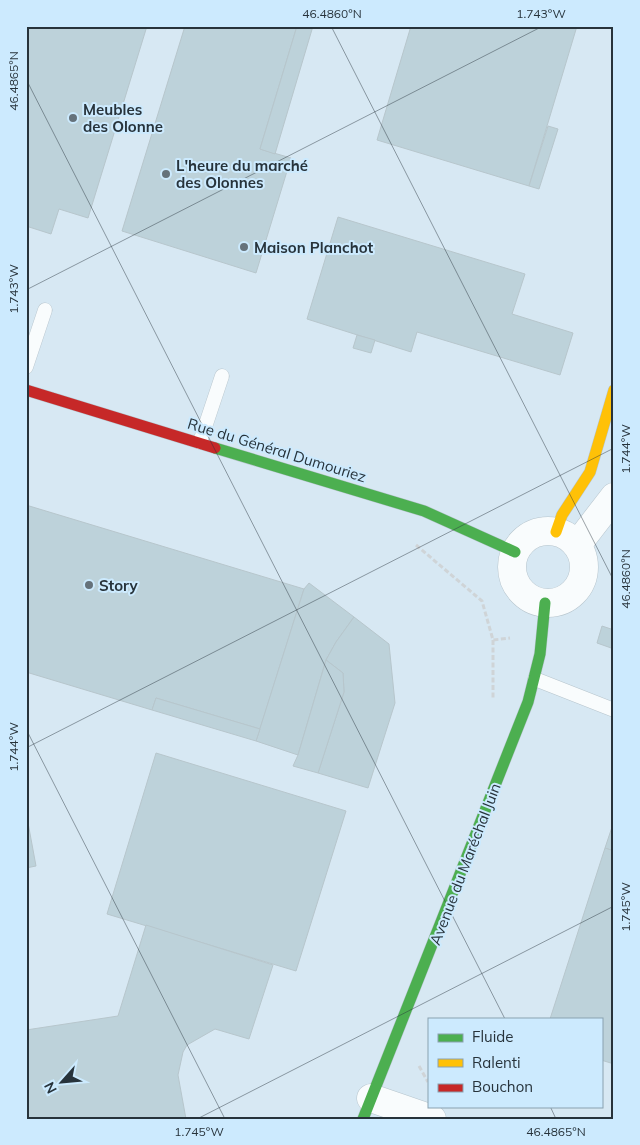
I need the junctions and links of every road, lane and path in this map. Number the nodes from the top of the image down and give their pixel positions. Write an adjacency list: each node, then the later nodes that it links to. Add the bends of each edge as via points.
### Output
1 (45, 310): 2 (lane)
2 (26, 367)
3 (222, 376): 6 (lane)
4 (26, 390): 6 (street, Rue du Général Dumouriez)
5 (614, 390): 9 (street, via 590,472 562,515)
6 (200, 442): 10 (street, Rue du Général Dumouriez, via 424,510)
7 (614, 498): 9 (street)
8 (408, 538): 12 (path, via 482,601 493,640)
9 (567, 538): 10 (street, via 537,532); 11 (street, via 584,565 580,584 565,598)
10 (515, 552): 11 (street, via 512,575 517,586 534,600)
11 (545, 603): 13 (street, Avenue du Maréchal Juin)
12 (518, 637)
13 (535, 679): 14 (lane); 15 (street, Avenue du Maréchal Juin)
14 (614, 710)
15 (368, 1109): 16 (street)
16 (432, 1119)

